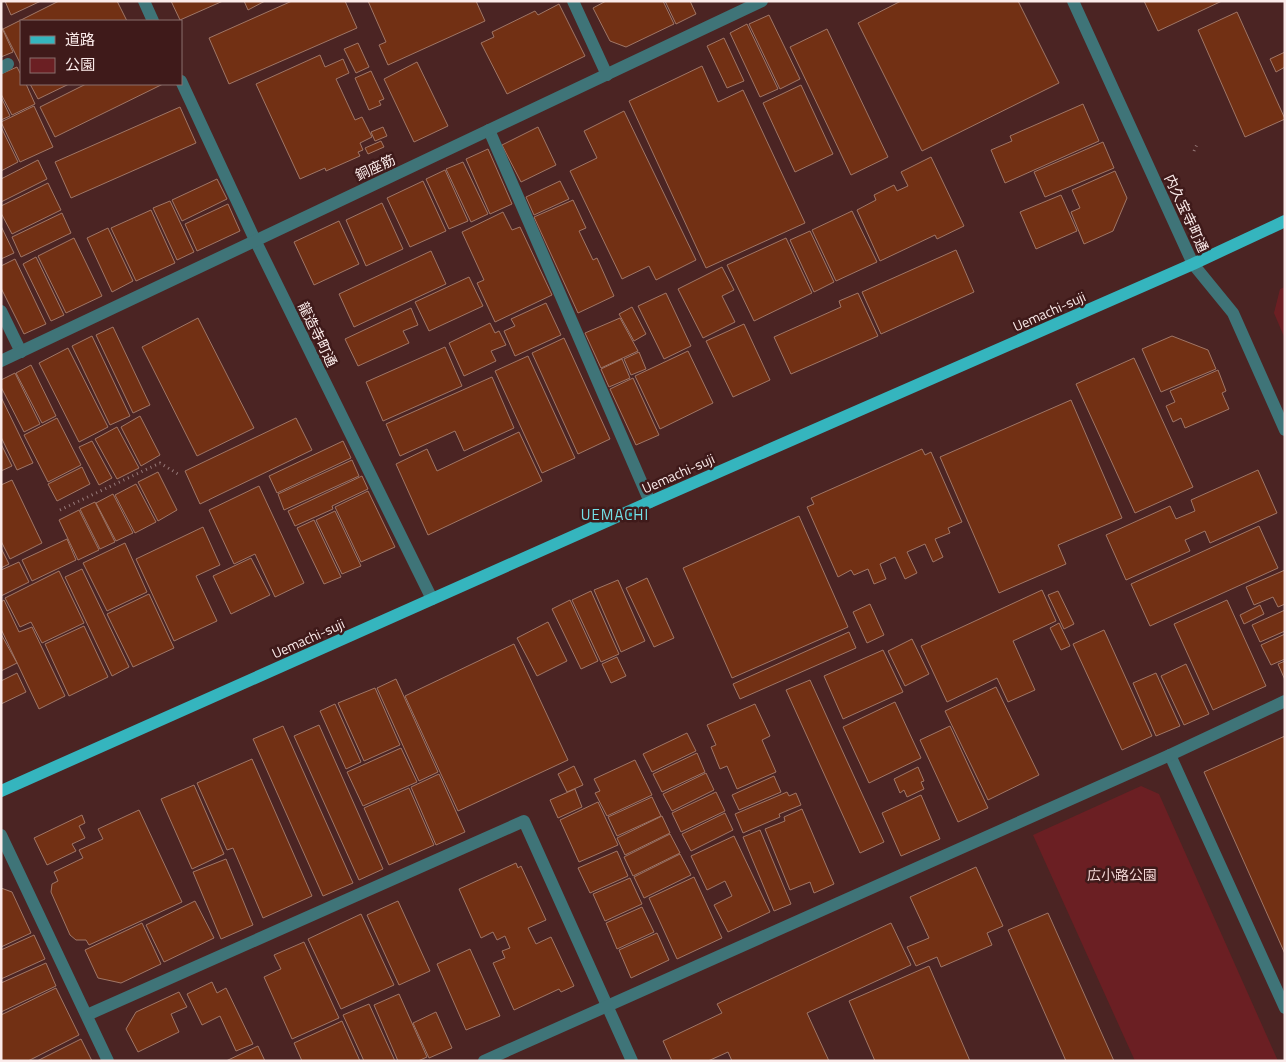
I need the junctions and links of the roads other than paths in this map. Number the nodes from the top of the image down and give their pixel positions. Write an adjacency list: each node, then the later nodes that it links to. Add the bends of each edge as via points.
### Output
1 (144, 1): 5 (street)
2 (573, 1): 6 (street)
3 (762, 1): 6 (street, 銅座筋)
4 (1073, 1): 11 (street, 内久宝寺町通)
5 (154, 20)
6 (607, 75): 8 (street, 銅座筋)
7 (182, 83): 10 (street, 龍造寺町通)
8 (488, 130): 10 (street, 銅座筋); 16 (street)
9 (1285, 221): 11 (main road, Uemachi-suji)
10 (255, 240): 13 (street, 銅座筋); 17 (street, 龍造寺町通)
11 (1193, 264): 15 (street, 内久宝寺町通, via 1233,312); 16 (main road, Uemachi-suji)
12 (1, 311): 13 (street)
13 (21, 352): 14 (street, 銅座筋)
14 (1, 361)
15 (1285, 430)
16 (650, 502): 17 (main road, Uemachi-suji)
17 (432, 599): 20 (main road, Uemachi-suji)
18 (1285, 701): 19 (street)
19 (1170, 755): 22 (street); 23 (street)
20 (1, 791)
21 (1, 835): 24 (street)
22 (607, 1005): 24 (street, via 524,821); 26 (street); 27 (street)
23 (1285, 1008)
24 (87, 1015): 25 (street)
25 (108, 1061)
26 (484, 1061)
27 (632, 1061)

